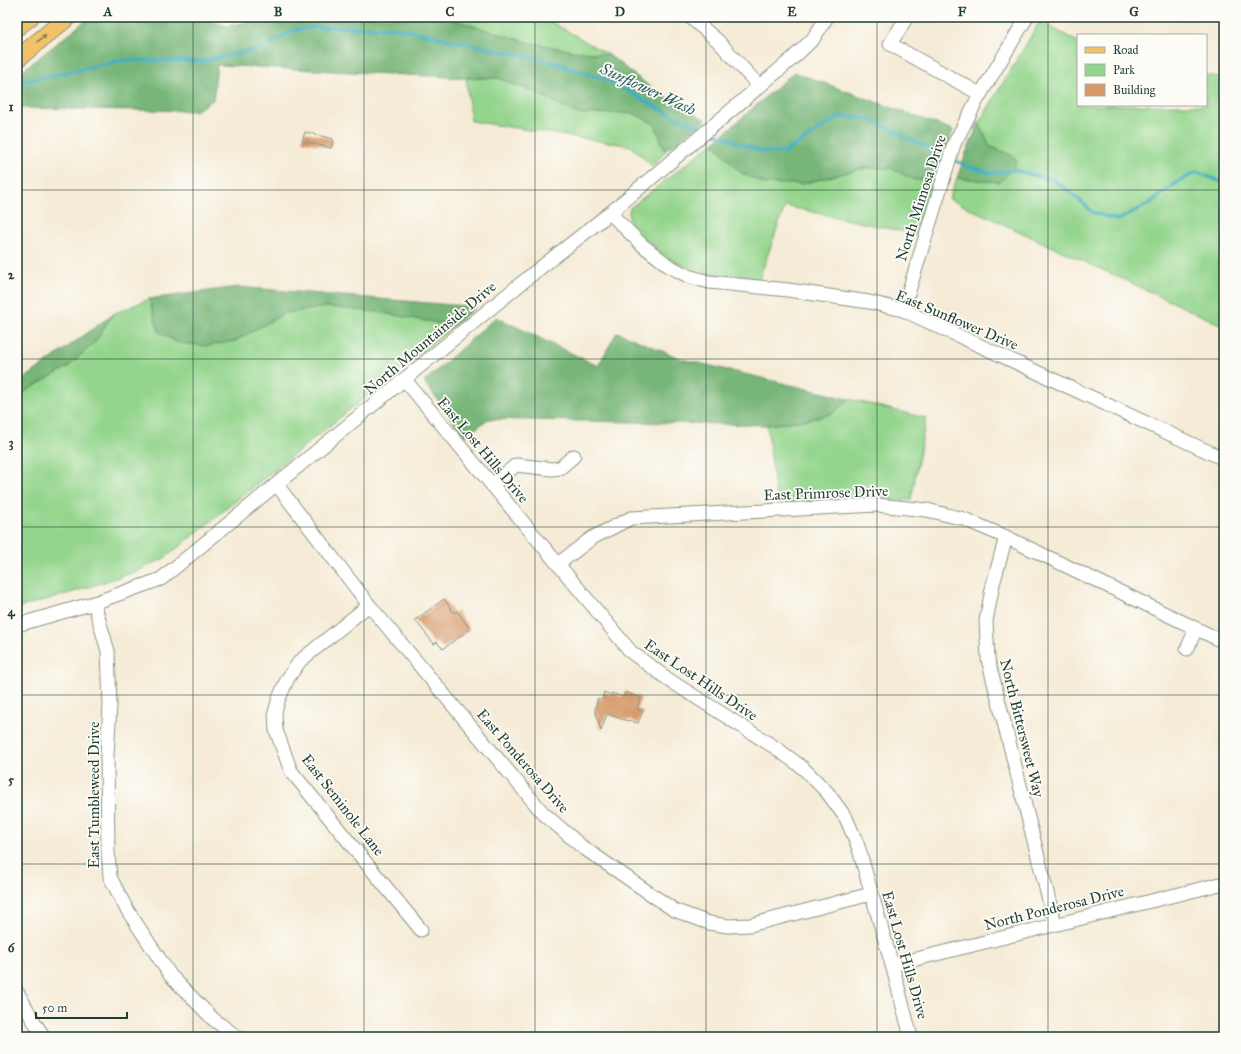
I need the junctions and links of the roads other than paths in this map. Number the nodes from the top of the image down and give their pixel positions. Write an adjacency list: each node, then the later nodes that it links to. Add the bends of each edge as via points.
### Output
1 (30, 17): 7 (main road)
2 (68, 17): 8 (main road, one-way to 2)
3 (690, 17): 9 (street, via 718,41)
4 (827, 17): 9 (street, North Mountainside Drive, via 813,39)
5 (907, 17): 10 (street, via 890,44)
6 (1027, 17): 10 (street, North Mimosa Drive)
7 (17, 28)
8 (17, 59)
9 (759, 86): 11 (street, North Mountainside Drive)
10 (980, 94): 12 (street, North Mimosa Drive, via 954,144)
11 (610, 213): 12 (street, East Sunflower Drive, via 641,244 669,266 688,276 709,282 869,302); 13 (street, North Mountainside Drive)
12 (902, 310): 15 (street, East Sunflower Drive)
13 (404, 380): 16 (street, North Mountainside Drive); 17 (street, East Lost Hills Drive)
14 (574, 456): 17 (street, via 560,468 516,465)
15 (1224, 459)
16 (277, 485): 20 (street, North Mountainside Drive, via 161,579); 21 (street, East Ponderosa Drive)
17 (492, 485): 19 (street, East Lost Hills Drive)
18 (1006, 537): 19 (street, East Primrose Drive, via 964,519 927,510 877,505 631,518 592,538); 23 (street, East Primrose Drive); 28 (street, North Bittersweet Way, via 986,621 988,659)
19 (558, 564): 27 (street, East Lost Hills Drive, via 631,652 672,682 776,748 803,768 827,792 846,818 858,846)
20 (94, 604): 22 (street, North Mountainside Drive); 33 (street, East Tumbleweed Drive, via 108,651 110,877 126,908 170,974 213,1019)
21 (369, 604): 27 (street, East Ponderosa Drive, via 543,813 582,846 674,910 728,926 750,925); 29 (street, East Seminole Lane, via 300,661 288,678 279,698 275,712 276,730 291,771)
22 (17, 625)
23 (1196, 629): 24 (street, East Primrose Drive); 25 (street)
24 (1224, 642)
25 (1187, 649)
26 (1224, 883): 28 (street, North Ponderosa Drive)
27 (871, 894): 30 (street, East Lost Hills Drive)
28 (1055, 924): 30 (street, North Ponderosa Drive)
29 (421, 930)
30 (892, 964): 34 (street, East Lost Hills Drive)
31 (17, 992): 32 (street)
32 (44, 1037)
33 (237, 1037)
34 (911, 1037)

